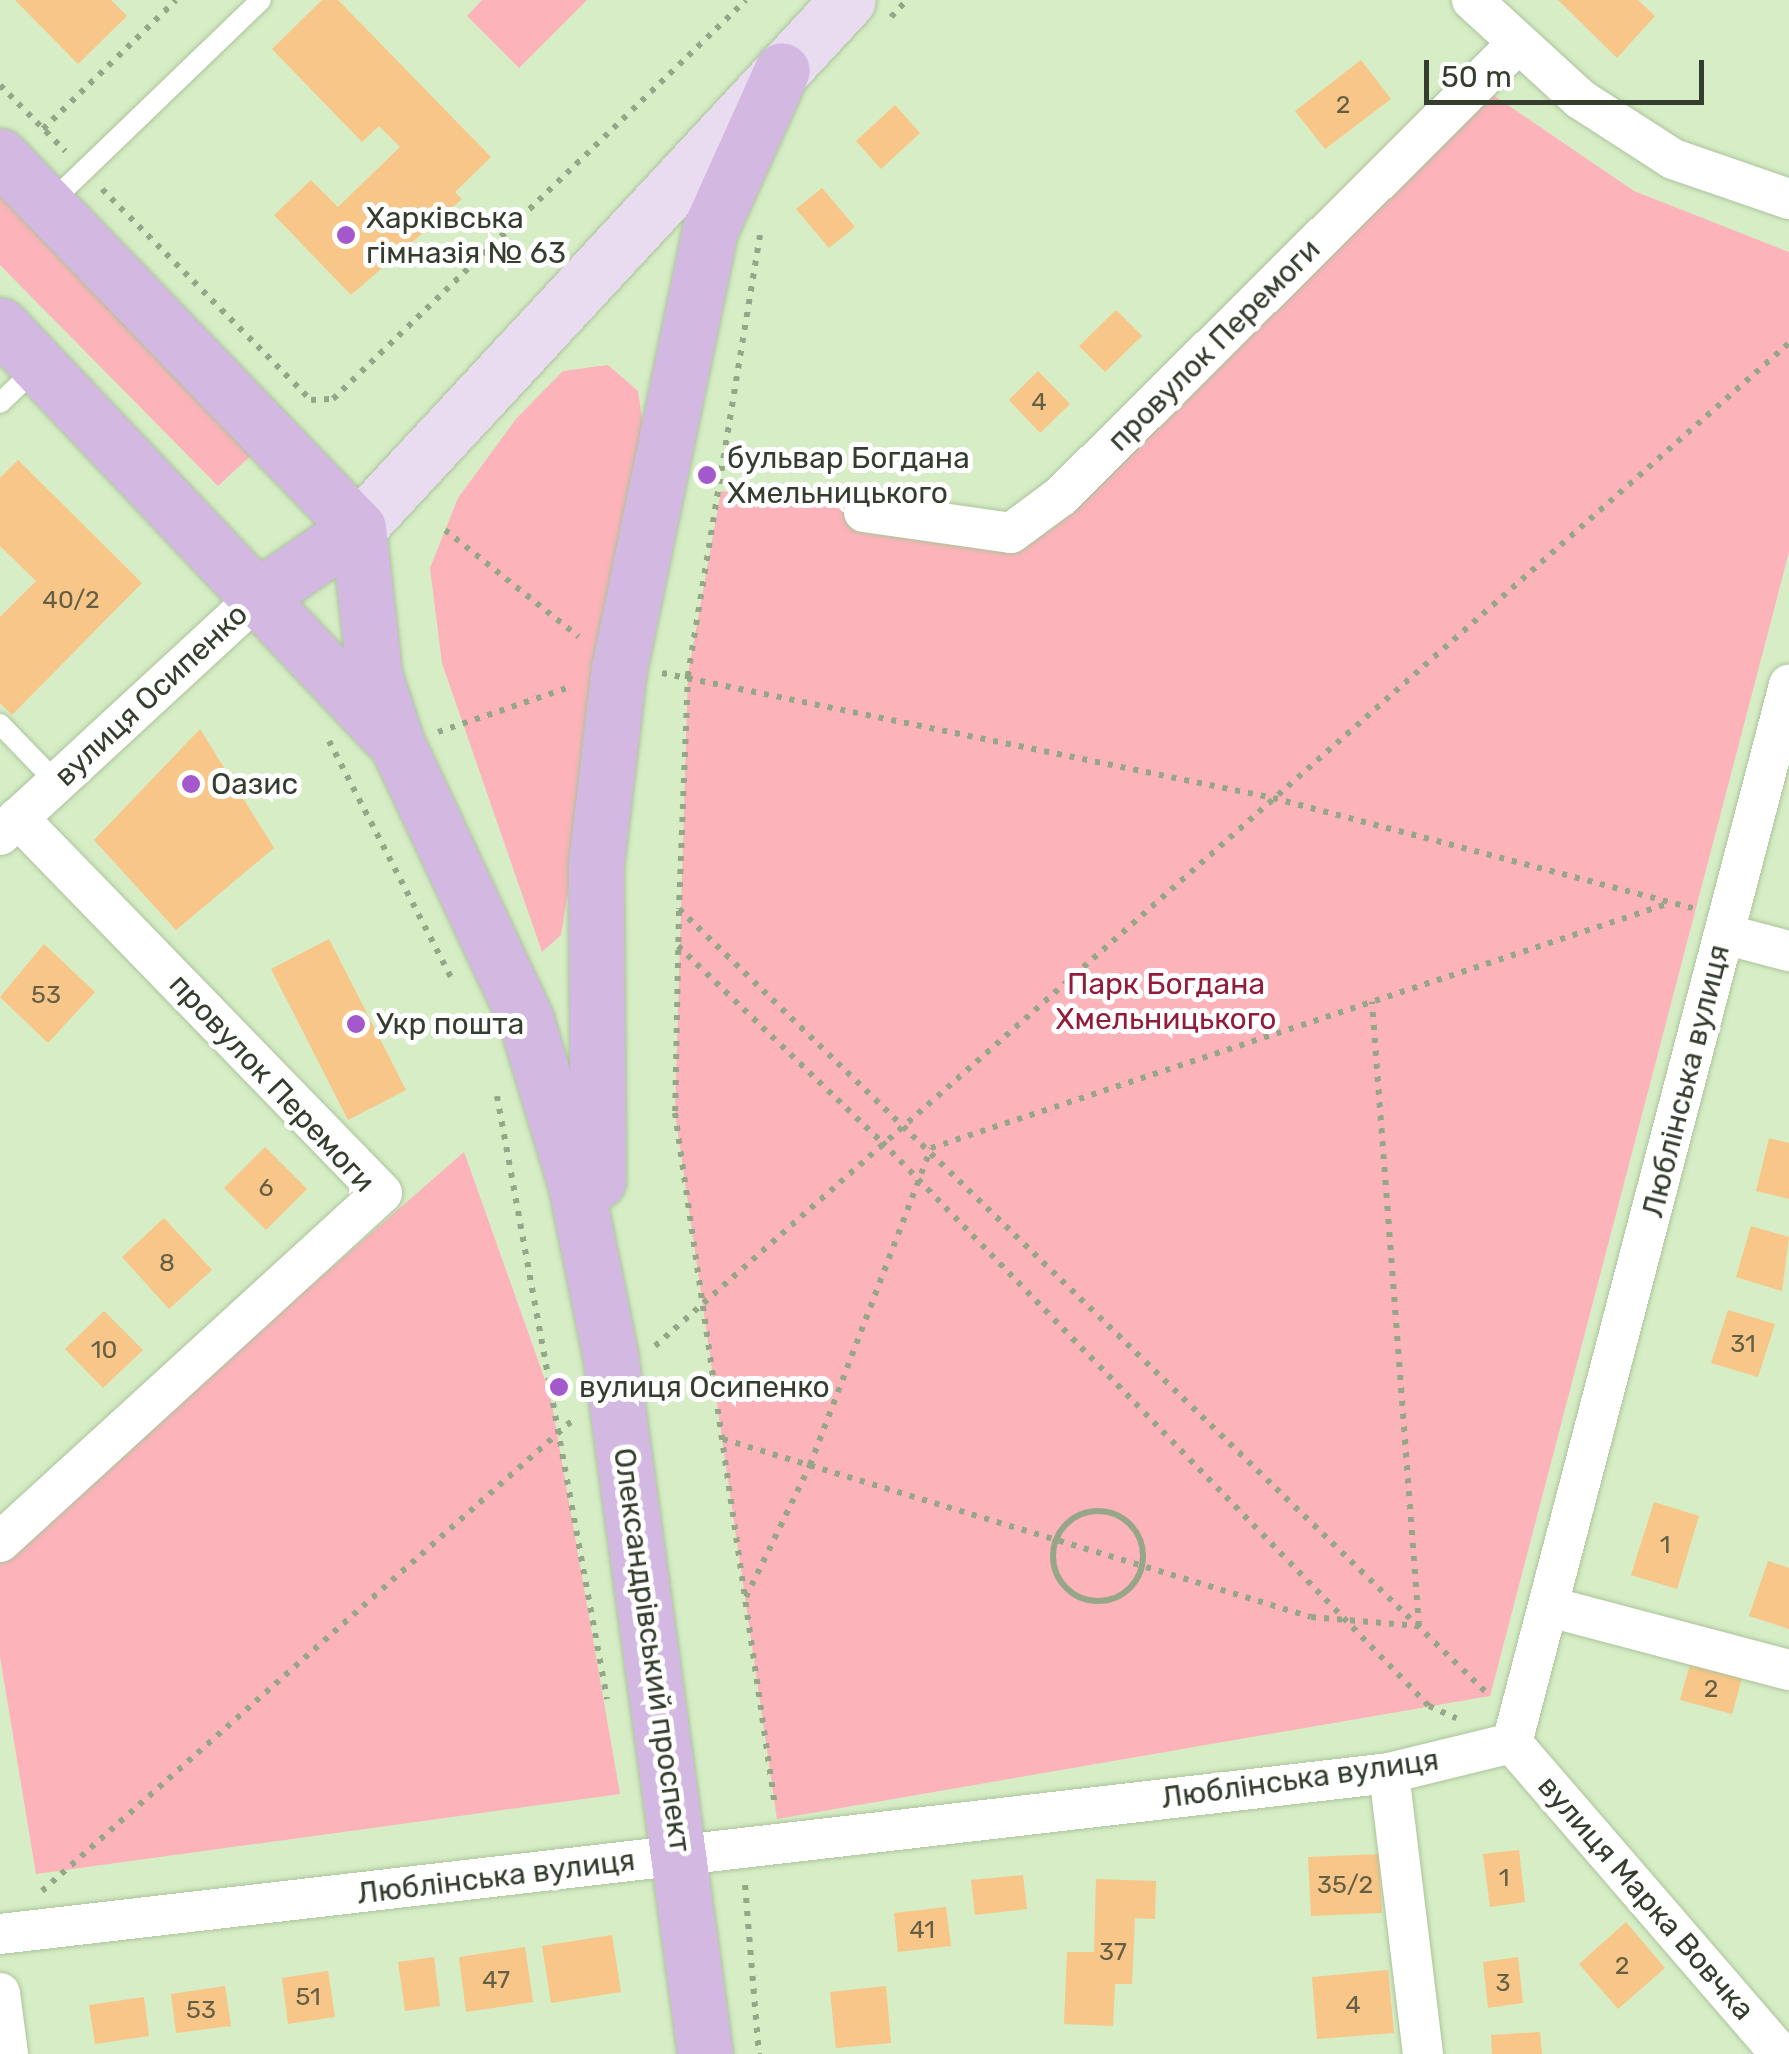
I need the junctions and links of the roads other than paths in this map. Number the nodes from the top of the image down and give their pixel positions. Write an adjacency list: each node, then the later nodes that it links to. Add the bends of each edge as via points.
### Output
1 (260, 0): 7 (lane)
2 (1472, 0): 4 (street)
3 (865, 14): 5 (main road)
4 (1516, 44): 8 (street, via 1673,159); 12 (street, провулок Перемоги, via 1061,496 1011,533)
5 (782, 70): 13 (main road); 22 (main road, via 710,230 619,670 596,864 592,1090)
6 (22, 142): 7 (main road)
7 (66, 188): 13 (main road)
8 (1789, 199)
9 (0, 325): 10 (main road)
10 (40, 366): 11 (lane); 14 (main road)
11 (0, 403)
12 (864, 512)
13 (358, 528): 14 (main road); 17 (main road, Олександрівський проспект, via 371,657)
14 (259, 596): 17 (main road, Олександрівський проспект); 18 (street, вулиця Осипенко)
15 (1789, 685): 20 (street, Люблінська вулиця)
16 (0, 724): 18 (lane)
17 (397, 744): 22 (main road, Олександрівський проспект, via 526,1020 576,1186)
18 (56, 782): 19 (street, вулиця Осипенко)
19 (9, 826): 23 (street, провулок Перемоги, via 382,1193)
20 (1724, 934): 21 (street); 24 (street, Люблінська вулиця)
21 (1789, 951)
22 (612, 1369): 28 (main road, Олександрівський проспект)
23 (0, 1542)
24 (1550, 1607): 25 (street); 26 (street, Люблінська вулиця)
25 (1789, 1670)
26 (1512, 1742): 27 (street, Люблінська вулиця); 34 (street, вулиця Марка Вовчка)
27 (1389, 1773): 28 (street, Люблінська вулиця); 33 (street)
28 (682, 1855): 29 (street, Люблінська вулиця); 32 (main road, Олександрівський проспект)
29 (13, 1919)
30 (0, 1993): 31 (street)
31 (8, 2054)
32 (706, 2054)
33 (1423, 2054)
34 (1780, 2054)

